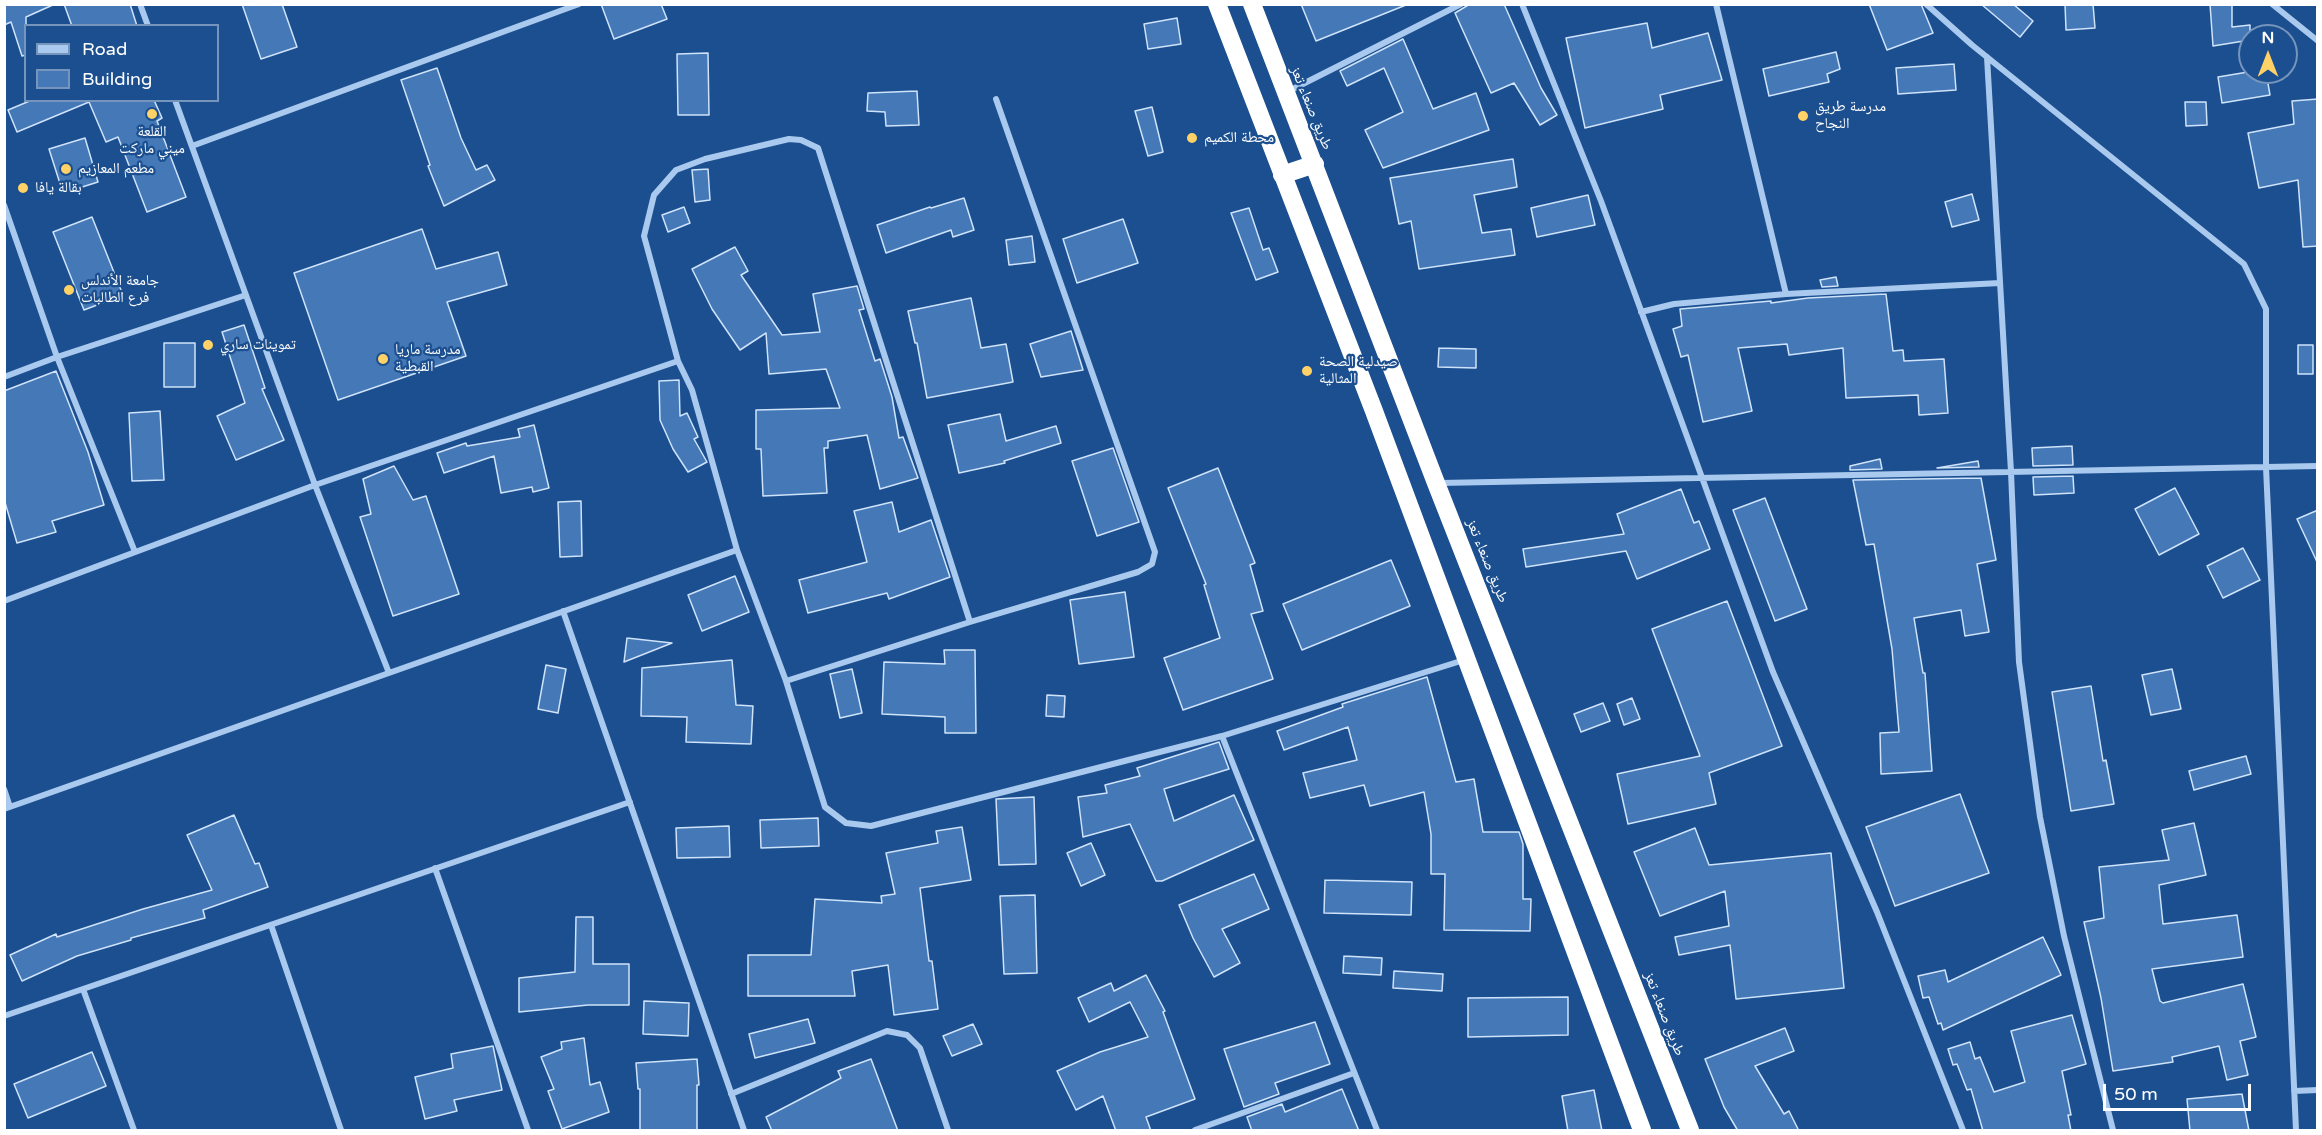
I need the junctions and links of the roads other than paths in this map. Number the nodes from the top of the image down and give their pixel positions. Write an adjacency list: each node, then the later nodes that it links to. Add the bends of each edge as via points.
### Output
1 (140, 4): 10 (street)
2 (579, 4): 16 (street)
3 (1217, 4): 18 (highway)
4 (1252, 4): 13 (highway, طريق صنعاء تعز)
5 (1461, 4): 13 (street)
6 (1522, 4): 23 (street)
7 (1716, 4): 21 (street)
8 (1926, 4): 12 (street)
9 (2271, 4): 11 (street)
10 (147, 24)
11 (2318, 41)
12 (1987, 57): 20 (street); 28 (street, via 2244,264 2266,309)
13 (1286, 93): 17 (highway, طريق صنعاء تعز)
14 (996, 99): 37 (street, via 1155,552 1152,564 1138,572)
15 (177, 102): 16 (street)
16 (192, 146): 22 (street)
17 (1315, 164): 18 (highway); 31 (highway, طريق صنعاء تعز)
18 (1282, 175): 38 (highway)
19 (4, 205): 24 (street)
20 (2001, 283): 21 (street); 29 (street)
21 (1786, 294): 23 (street, via 1674,304)
22 (246, 296): 24 (street); 32 (street)
23 (1641, 311): 30 (street)
24 (57, 357): 26 (street); 34 (street)
25 (678, 361): 32 (street); 33 (street, via 692,390); 37 (street, via 644,236 654,195 676,170 705,159 789,139 818,148)
26 (4, 377)
27 (2318, 466): 28 (street)
28 (2266, 467): 29 (street); 51 (street)
29 (2011, 472): 30 (street); 63 (street, via 2019,663 2040,817 2064,936)
30 (1703, 478): 31 (street); 62 (street, via 1773,672 1877,912)
31 (1436, 483): 61 (highway, طريق صنعاء تعز)
32 (315, 485): 34 (street); 39 (street)
33 (737, 550): 36 (street); 40 (street)
34 (135, 552): 35 (street)
35 (4, 601)
36 (563, 611): 39 (street); 43 (street)
37 (970, 622): 40 (street)
38 (1467, 659): 41 (street); 60 (highway)
39 (388, 673): 44 (street)
40 (786, 681): 41 (street, via 825,807 846,823 871,826)
41 (1222, 736): 49 (street)
42 (4, 789): 44 (street)
43 (630, 802): 45 (street); 52 (street)
44 (7, 808)
45 (435, 868): 46 (street); 55 (street)
46 (271, 925): 47 (street); 54 (street)
47 (83, 989): 48 (street); 53 (street)
48 (4, 1016)
49 (1354, 1073): 58 (street); 59 (street)
50 (2318, 1090): 51 (street)
51 (2294, 1091): 64 (street)
52 (731, 1094): 56 (street); 57 (street, via 887,1031 907,1035 920,1048)
53 (134, 1131)
54 (341, 1131)
55 (528, 1131)
56 (744, 1131)
57 (948, 1131)
58 (1195, 1131)
59 (1377, 1131)
60 (1642, 1131)
61 (1690, 1131)
62 (1963, 1131)
63 (2113, 1131)
64 (2296, 1131)

